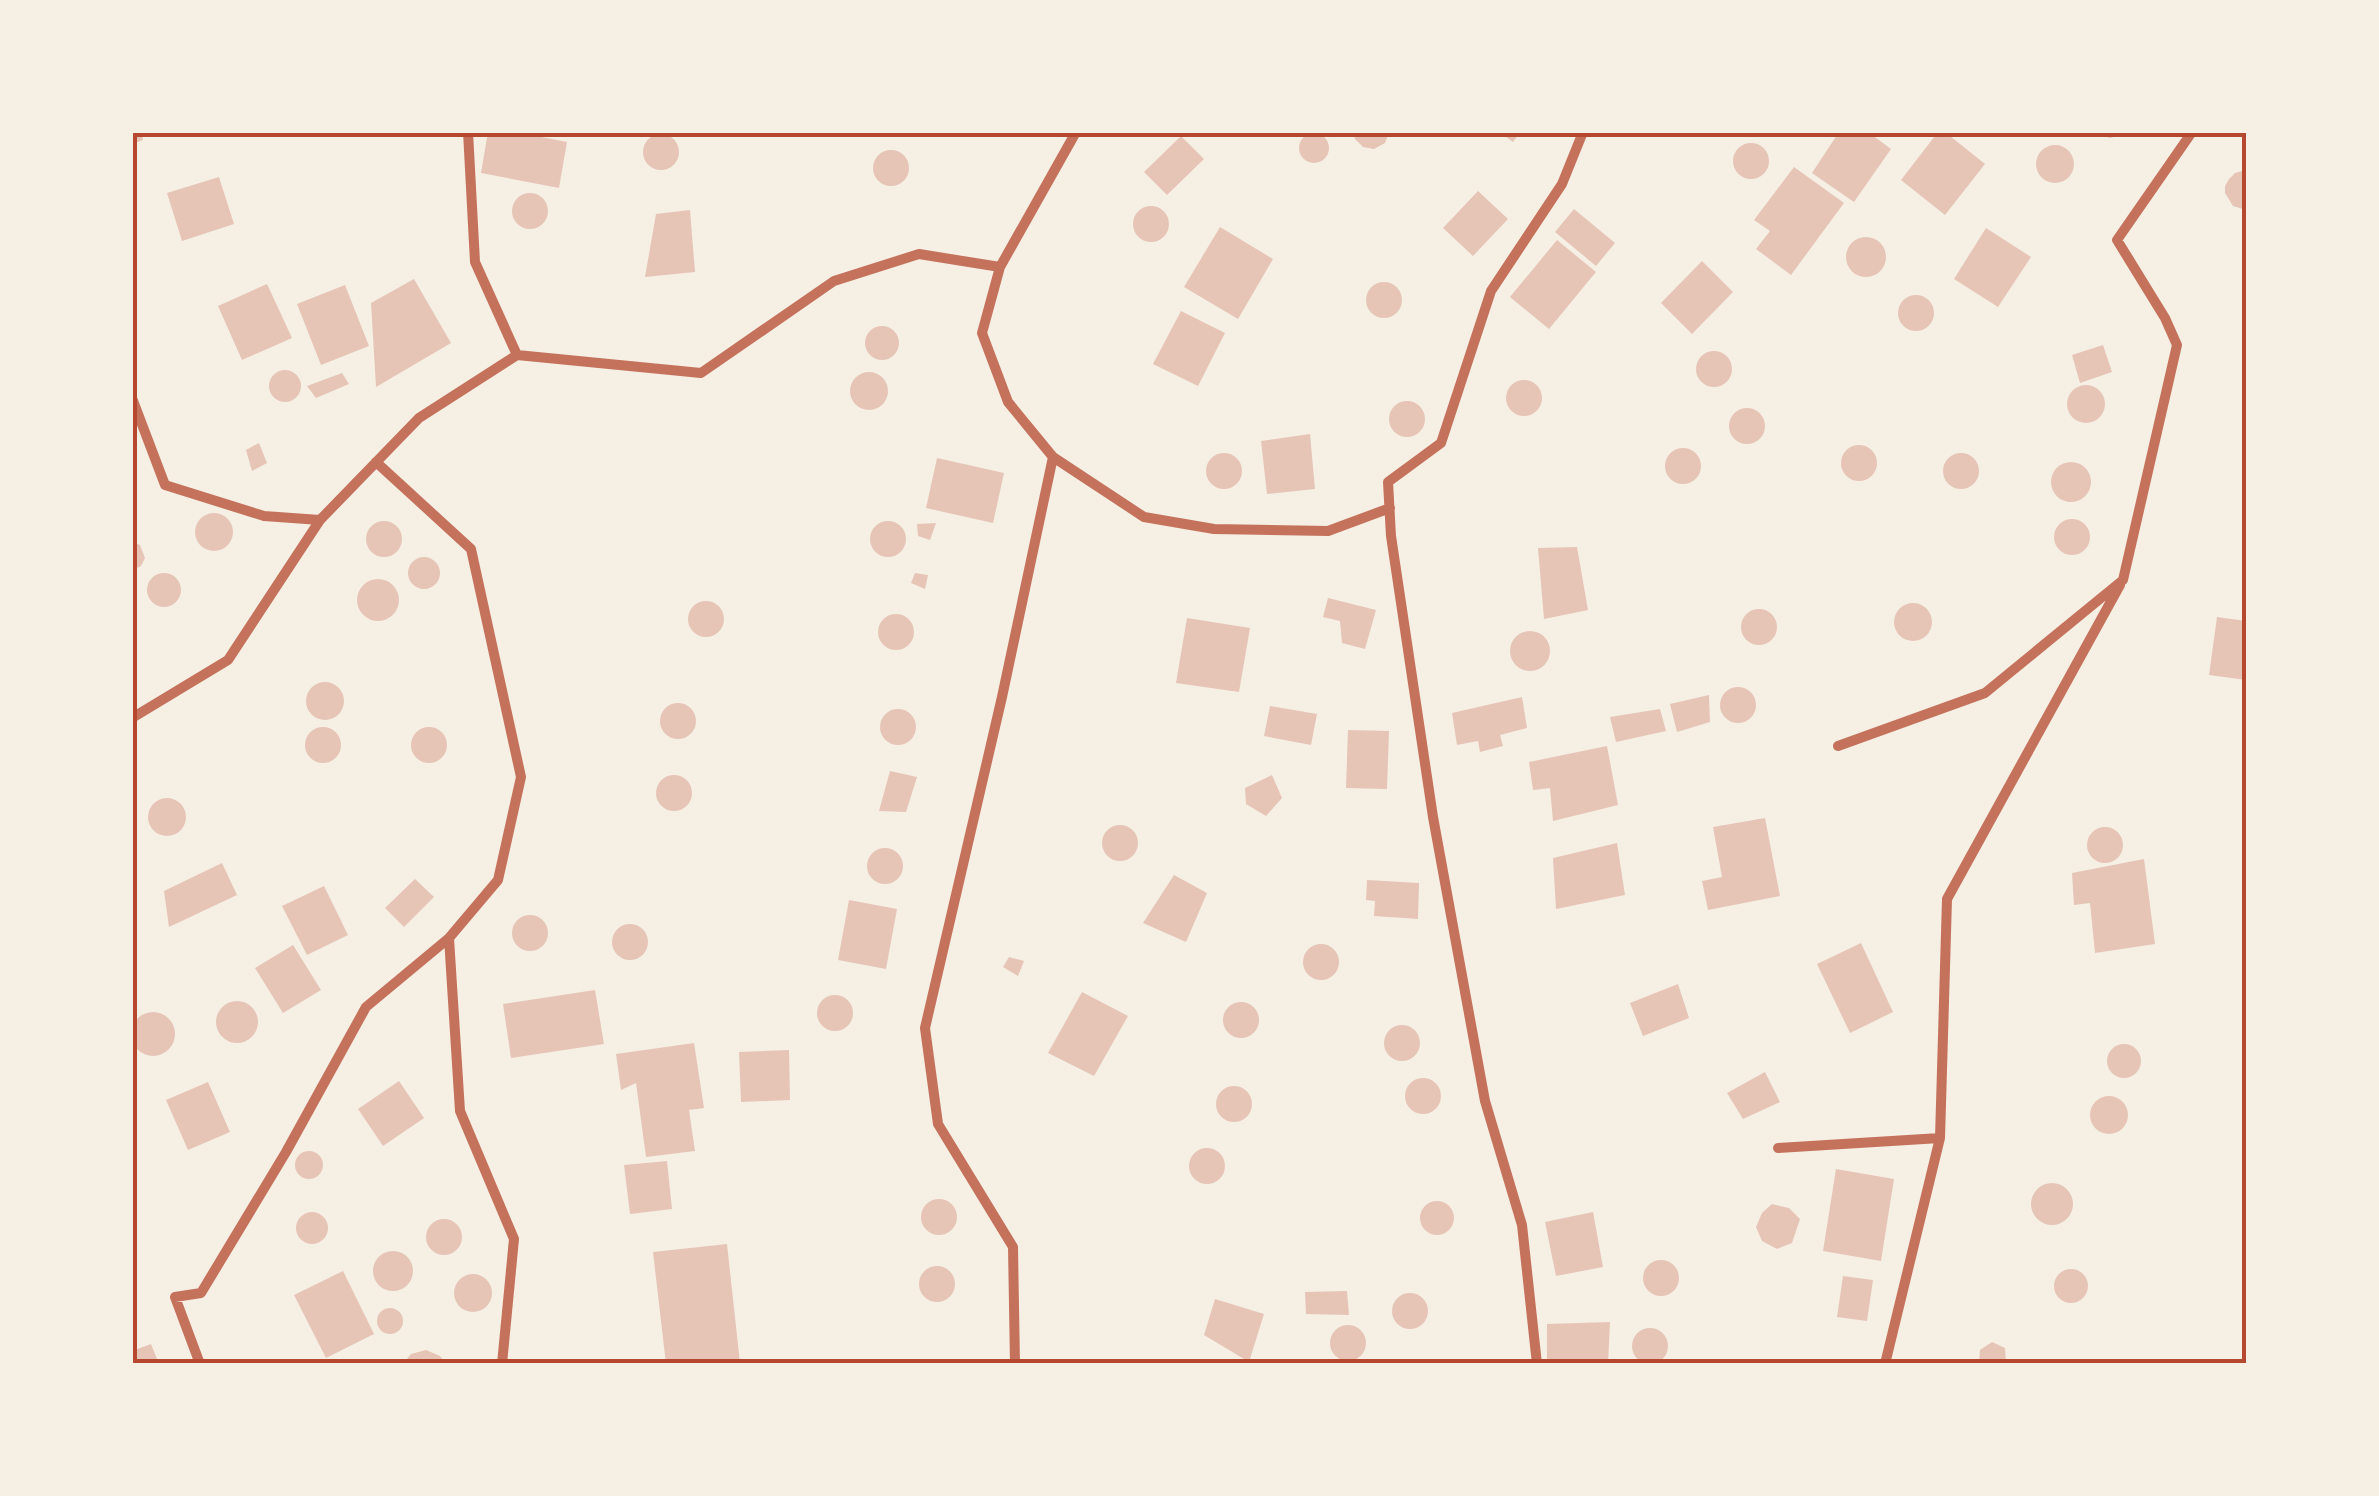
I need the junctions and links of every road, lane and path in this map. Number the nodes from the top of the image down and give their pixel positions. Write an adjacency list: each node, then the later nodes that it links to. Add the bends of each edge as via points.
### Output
1 (468, 132): 6 (street, via 475,262)
2 (1076, 132): 5 (street)
3 (1583, 132): 10 (street, via 1562,184 1491,291 1441,443 1388,482)
4 (2192, 132): 12 (street, via 2117,240 2177,345)
5 (1000, 267): 6 (street, via 919,254 834,282 701,374); 8 (street, via 982,333 1008,402)
6 (516, 355): 9 (street, via 419,418)
7 (132, 398): 11 (street, via 165,484 264,516)
8 (1053, 457): 10 (street, via 1144,517 1214,530 1328,531); 20 (street, via 924,1028 938,1124 1013,1247)
9 (376, 462): 11 (street); 15 (street, via 471,549 521,777 498,880)
10 (1390, 508): 21 (street, via 1436,836 1484,1101 1522,1225)
11 (320, 520): 13 (street, via 228,660)
12 (2123, 580): 14 (street, via 1985,693); 16 (street, via 1948,899)
13 (132, 718)
14 (1838, 746)
15 (450, 938): 18 (street, via 366,1008 202,1293 175,1297); 19 (street, via 460,1111 514,1238)
16 (1940, 1138): 17 (street); 22 (street)
17 (1778, 1148)
18 (200, 1364)
19 (502, 1364)
20 (1015, 1364)
21 (1537, 1364)
22 (1885, 1364)

